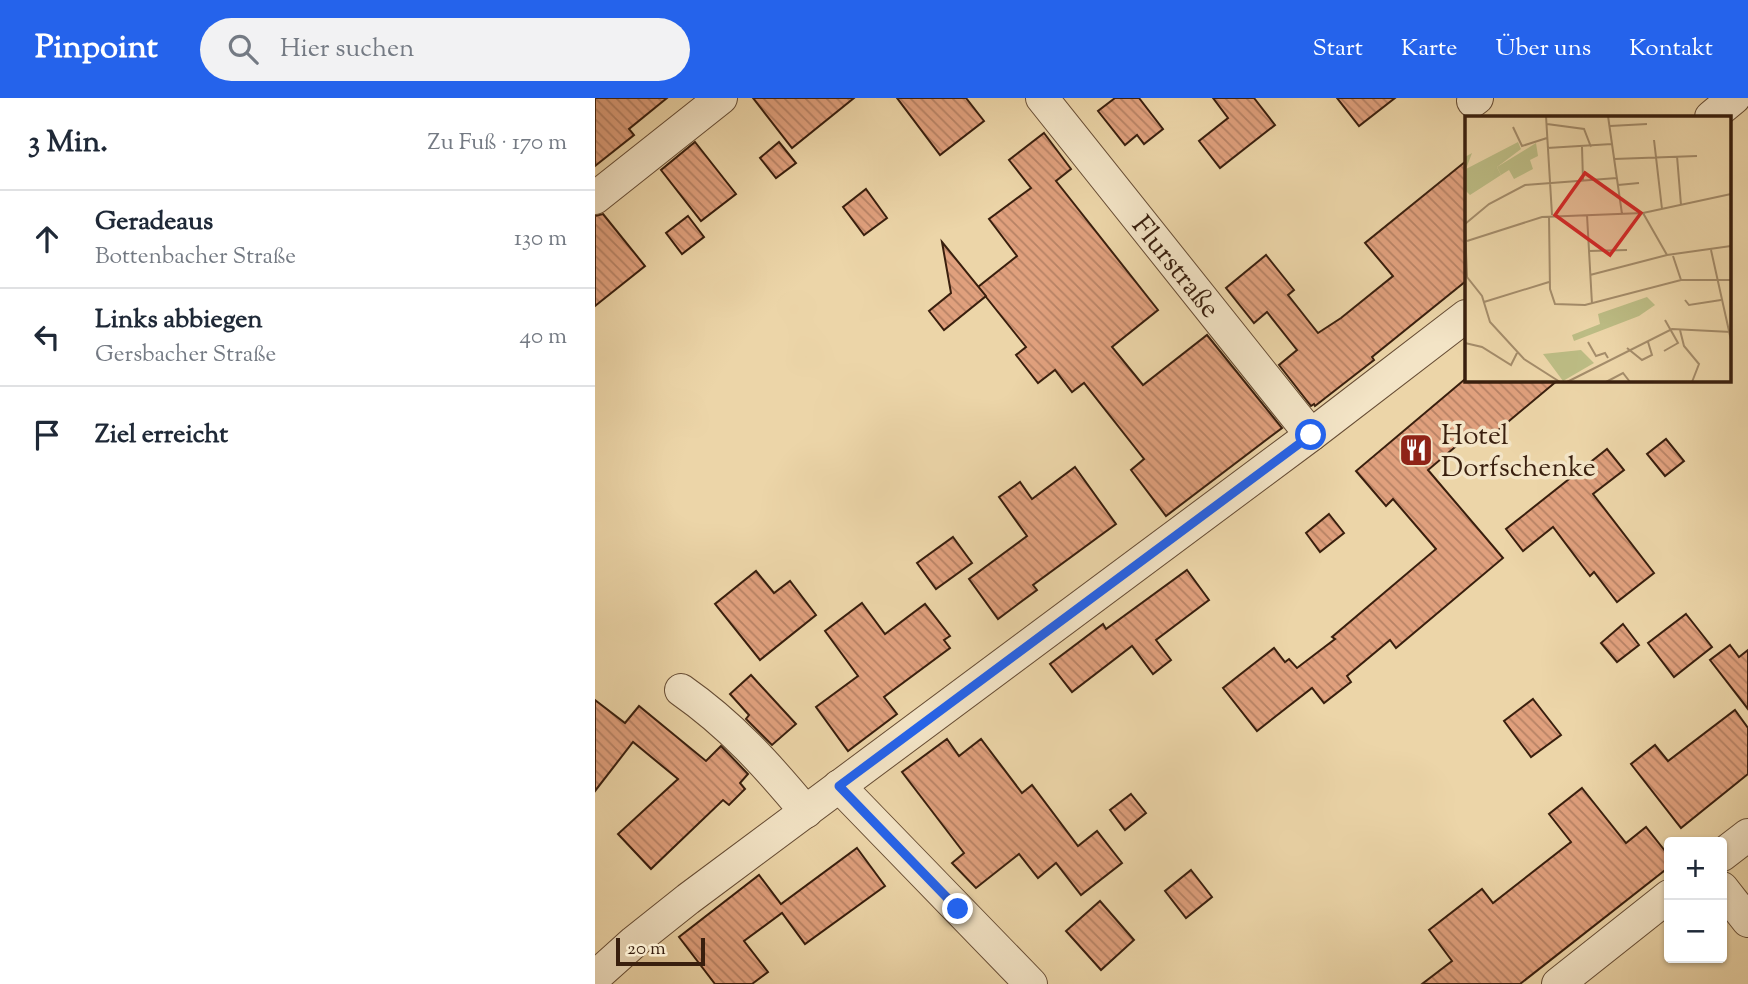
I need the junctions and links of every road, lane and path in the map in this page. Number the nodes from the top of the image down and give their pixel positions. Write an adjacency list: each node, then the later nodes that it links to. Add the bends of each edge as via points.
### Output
1 (721, 98): 5 (street)
2 (1042, 98): 7 (street, Flurstraße)
3 (1734, 98): 4 (street)
4 (1712, 116)
5 (595, 198)
6 (1465, 317): 7 (street)
7 (1311, 435): 9 (street)
8 (681, 690): 10 (street, via 715,713)
9 (839, 786): 10 (street); 17 (street)
10 (806, 812): 16 (street, via 634,942)
11 (1748, 835): 12 (street)
12 (1727, 851)
13 (1727, 894): 15 (street)
14 (1664, 900): 18 (street)
15 (1748, 921)
16 (595, 977)
17 (1031, 984)
18 (1558, 984)

